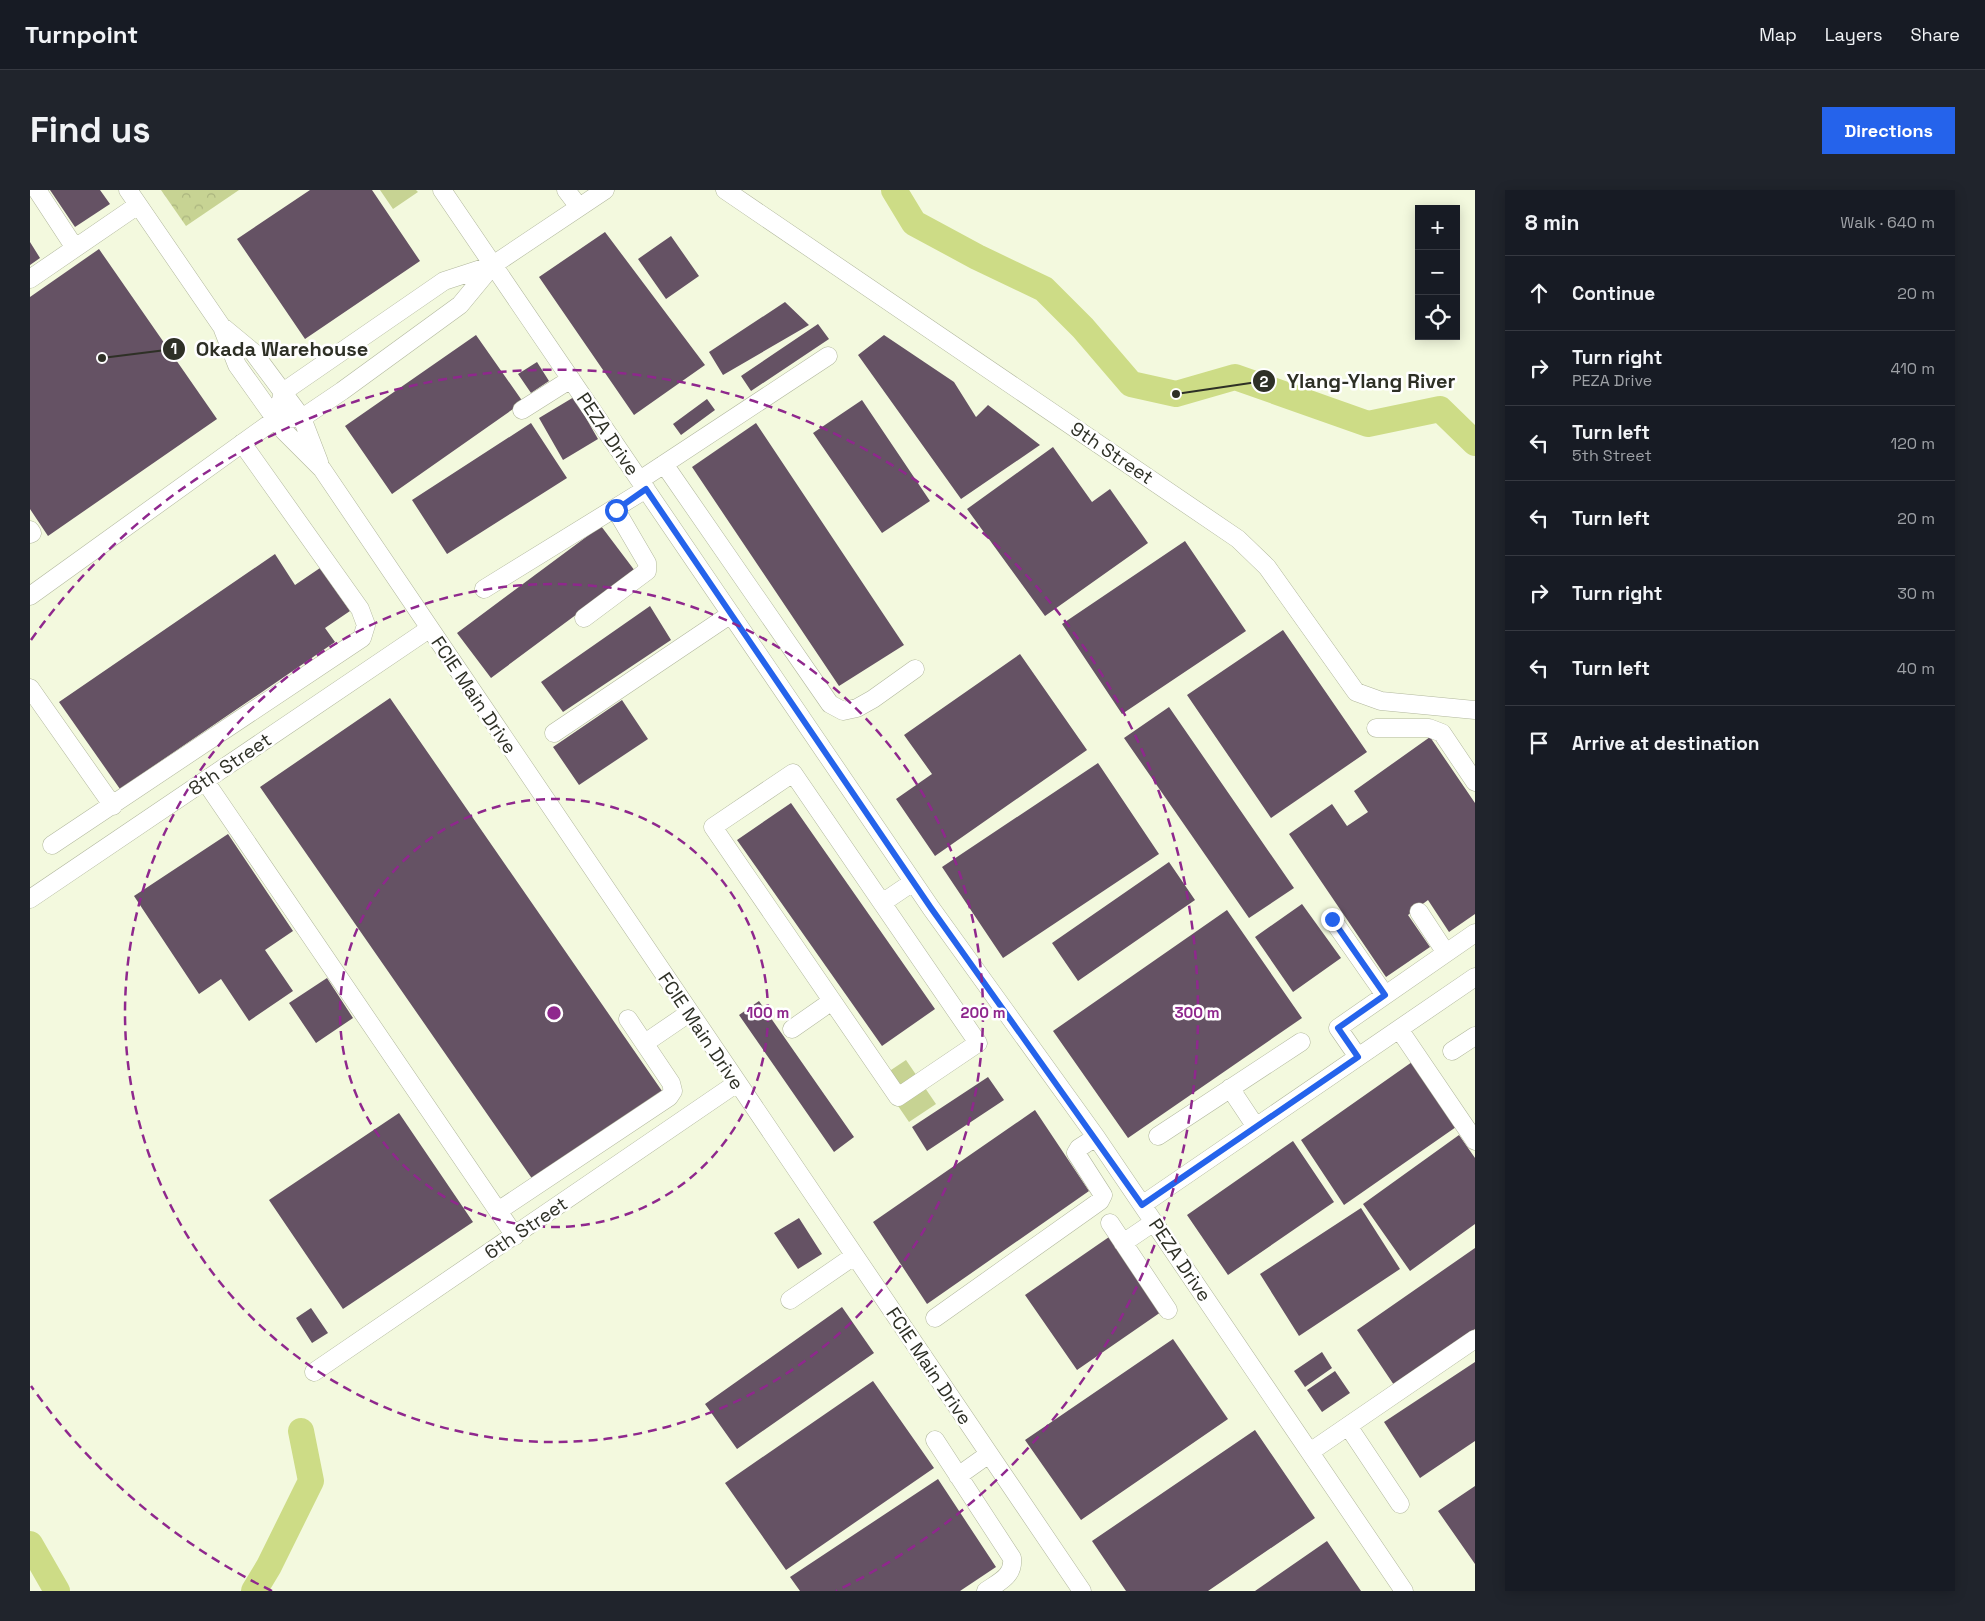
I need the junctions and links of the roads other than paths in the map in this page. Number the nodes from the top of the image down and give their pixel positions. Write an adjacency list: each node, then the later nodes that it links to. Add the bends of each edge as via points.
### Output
1 (36, 190): 9 (street)
2 (128, 190): 7 (street, FCIE Main Drive)
3 (442, 190): 10 (street, PEZA Drive)
4 (566, 190): 8 (street)
5 (605, 190): 8 (street)
6 (725, 190): 33 (street, 9th Street, via 1238,539 1267,567 1356,692 1381,700)
7 (138, 206): 9 (street); 12 (street, FCIE Main Drive)
8 (579, 207): 10 (street)
9 (75, 248): 11 (street)
10 (493, 265): 14 (street, PEZA Drive); 15 (street, via 444,281); 17 (street, via 460,305)
11 (30, 279)
12 (222, 327): 15 (street, FCIE Main Drive, via 253,352); 18 (street, FCIE Main Drive, via 237,365)
13 (828, 356): 20 (street)
14 (571, 379): 16 (street); 22 (street, PEZA Drive)
15 (283, 392): 17 (street, FCIE Main Drive); 18 (street)
16 (522, 410)
17 (302, 418): 18 (street); 21 (street, FCIE Main Drive)
18 (276, 419): 19 (street); 21 (street, FCIE Main Drive)
19 (242, 444): 27 (street); 38 (street, via 360,609 366,625 362,638)
20 (664, 464): 22 (street); 31 (street, via 830,704 843,711 857,708)
21 (322, 469): 30 (street, FCIE Main Drive)
22 (643, 485): 23 (street); 28 (street, PEZA Drive)
23 (616, 510): 26 (street); 29 (street, via 647,563 648,571)
24 (30, 530): 25 (street)
25 (30, 534)
26 (484, 589)
27 (30, 596)
28 (731, 614): 35 (street); 40 (street, PEZA Drive)
29 (584, 618)
30 (429, 629): 36 (street, 8th Street); 50 (street, FCIE Main Drive)
31 (915, 668)
32 (30, 688): 38 (street)
33 (1475, 710)
34 (1376, 728): 37 (street, via 1429,728 1442,733)
35 (554, 733)
36 (204, 781): 41 (street, 8th Street); 66 (street)
37 (1475, 782)
38 (113, 806): 39 (street)
39 (52, 845)
40 (913, 882): 42 (street); 63 (street, PEZA Drive)
41 (30, 899)
42 (882, 903): 49 (street, via 978,1043 898,1097); 49 (street, via 793,773 713,827)
43 (1419, 912): 46 (street)
44 (1332, 919): 48 (street)
45 (1475, 933): 46 (street)
46 (1446, 953): 48 (street)
47 (1475, 977): 53 (street)
48 (1385, 995): 58 (street, via 1338,1028)
49 (832, 1001): 52 (street)
50 (689, 1013): 56 (street); 59 (street, FCIE Main Drive)
51 (628, 1019): 56 (street)
52 (792, 1029)
53 (1399, 1029): 58 (street); 64 (street)
54 (1475, 1036): 57 (street)
55 (1301, 1042): 60 (street)
56 (645, 1043): 66 (street, via 671,1082 673,1091 669,1097)
57 (1452, 1052)
58 (1358, 1057): 61 (street)
59 (737, 1083): 69 (street, 6th Street); 71 (street, FCIE Main Drive)
60 (1230, 1088): 61 (street); 62 (street)
61 (1256, 1127): 65 (street)
62 (1158, 1136)
63 (1096, 1137): 65 (street, PEZA Drive); 74 (street, via 1076,1153 1103,1195 1100,1201)
64 (1475, 1141)
65 (1142, 1205): 67 (street, PEZA Drive)
66 (498, 1211): 69 (street)
67 (1154, 1222): 70 (street); 79 (street, PEZA Drive)
68 (1110, 1223): 70 (street)
69 (515, 1236): 76 (street, 6th Street)
70 (1123, 1243): 73 (street)
71 (854, 1256): 72 (street); 80 (street, FCIE Main Drive)
72 (790, 1300)
73 (1168, 1310)
74 (936, 1318)
75 (1475, 1339): 77 (street)
76 (314, 1372)
77 (1348, 1426): 79 (street); 82 (street)
78 (934, 1440): 81 (street)
79 (1310, 1452): 85 (street, PEZA Drive)
80 (989, 1454): 81 (street); 84 (street, FCIE Main Drive)
81 (958, 1476): 83 (street, via 1012,1558 1008,1576)
82 (1400, 1504)
83 (986, 1591)
84 (1082, 1591)
85 (1404, 1591)

